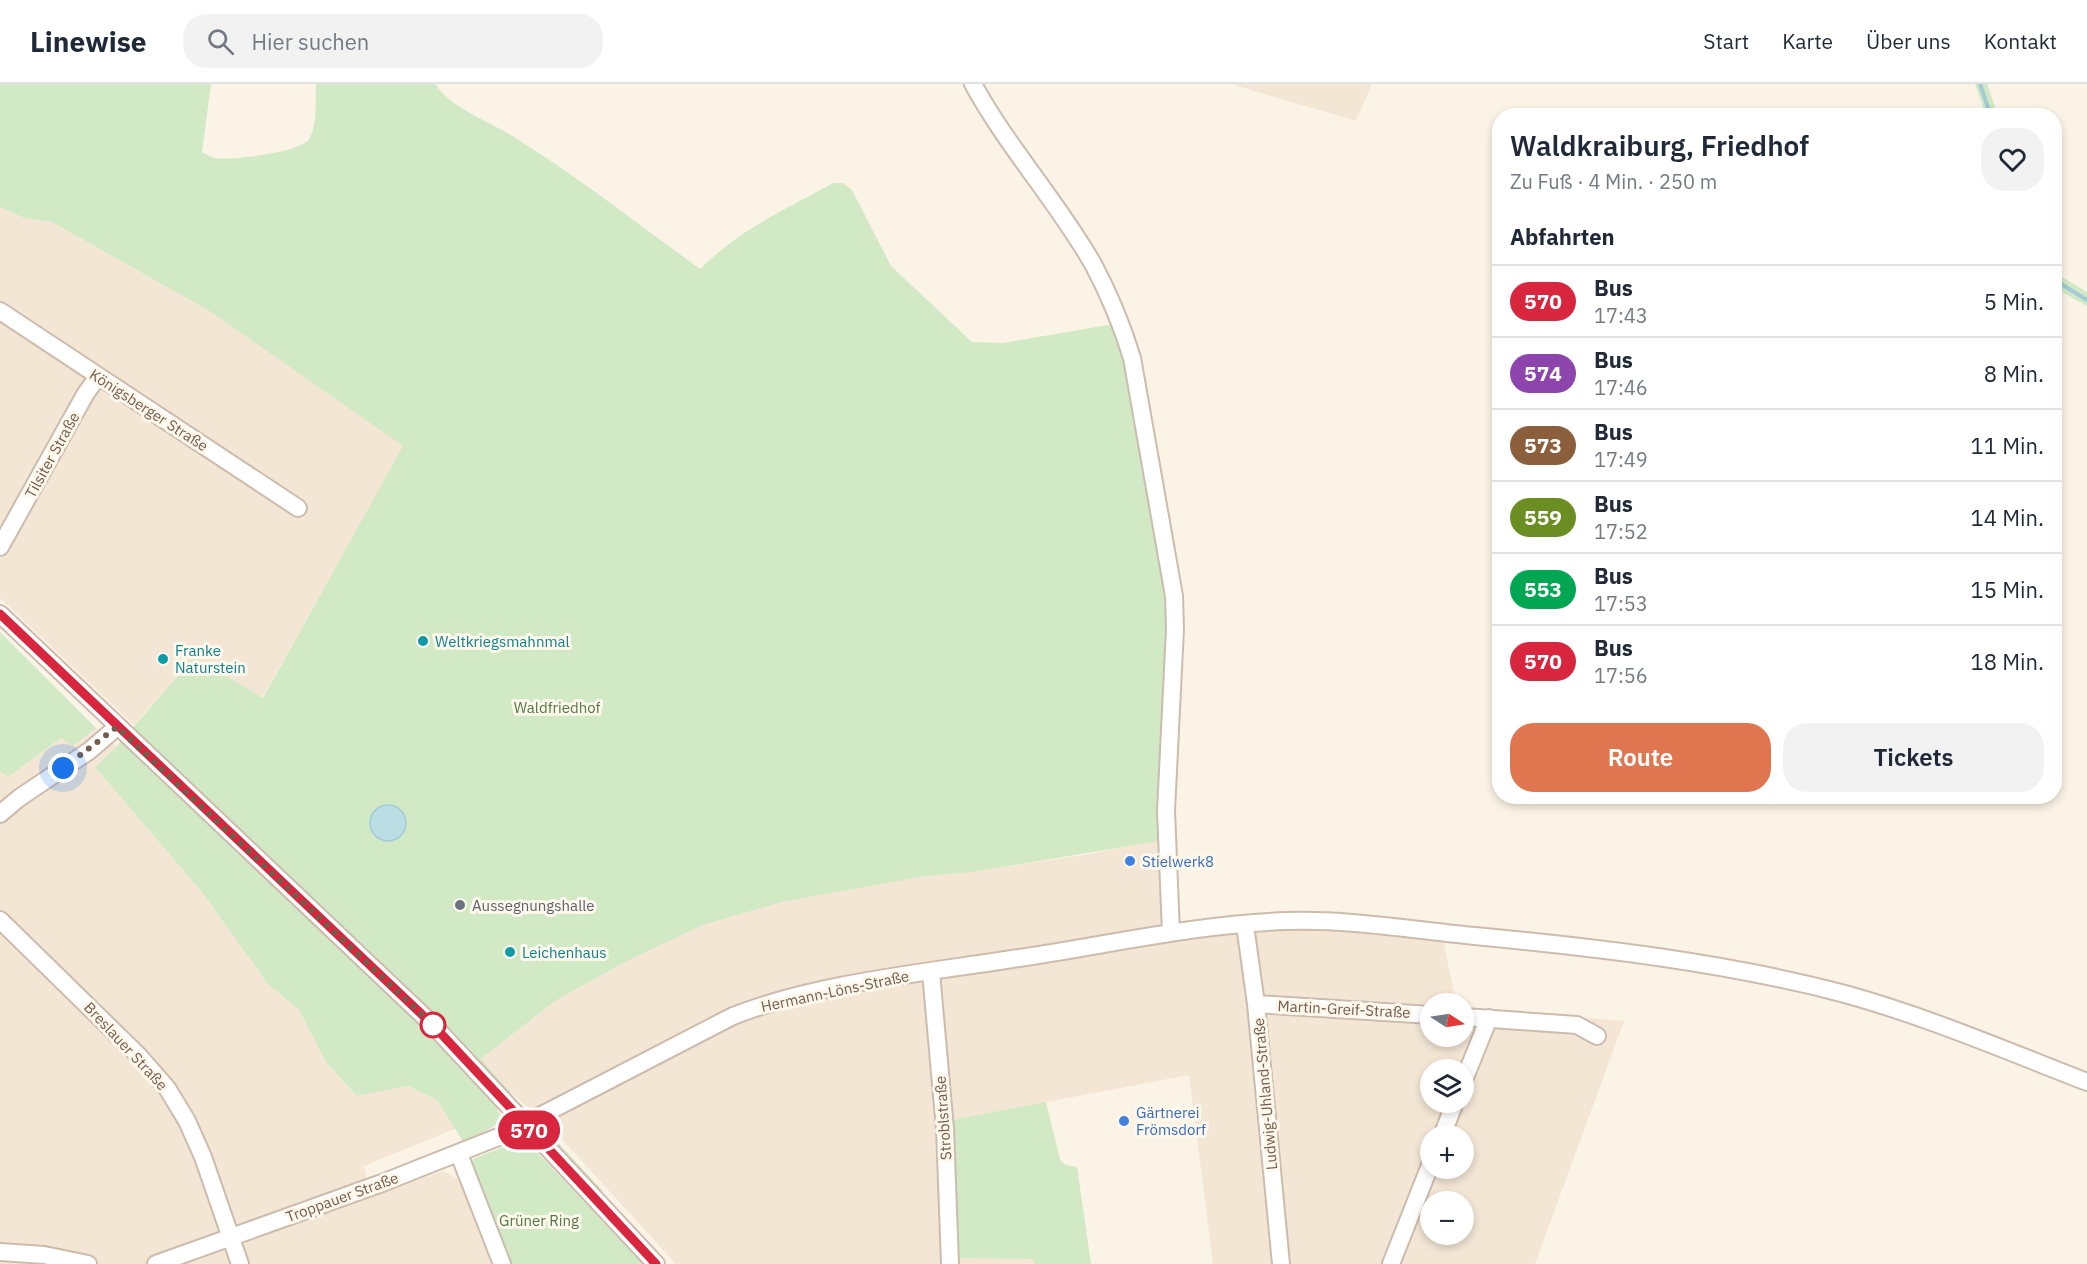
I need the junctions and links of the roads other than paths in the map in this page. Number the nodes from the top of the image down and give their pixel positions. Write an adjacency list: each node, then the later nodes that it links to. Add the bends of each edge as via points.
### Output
1 (973, 84): 11 (street, via 998,129 1092,263 1121,324 1132,358 1174,596 1166,811)
2 (0, 311): 3 (street, Königsberger Straße)
3 (98, 377): 4 (street, Königsberger Straße); 5 (street, Tilsiter Straße)
4 (298, 508)
5 (2, 536)
6 (0, 614): 7 (street)
7 (117, 727): 8 (street); 20 (street, via 433,1025)
8 (0, 814)
9 (0, 920): 23 (street, Breslauer Straße, via 140,1056 167,1088 203,1157)
10 (1245, 925): 11 (street, Hermann-Löns-Straße); 13 (street, Ludwig-Uhland-Straße); 19 (street, Hermann-Löns-Straße, via 1292,921 1349,924 1652,955 1745,972 1846,994)
11 (1171, 933): 12 (street, Hermann-Löns-Straße)
12 (931, 972): 20 (street, Hermann-Löns-Straße, via 826,990 754,1008); 30 (street, Stroblstraße, via 945,1129)
13 (1256, 1004): 14 (street, Martin-Greif-Straße); 31 (street, Ludwig-Uhland-Straße)
14 (1420, 1014)
15 (1474, 1017): 16 (street)
16 (1489, 1018): 17 (street, via 1577,1025); 18 (street)
17 (1597, 1036)
18 (1472, 1059)
19 (2087, 1082)
20 (526, 1126): 21 (street, Troppauer Straße); 29 (street)
21 (459, 1154): 23 (street, Troppauer Straße); 28 (street)
22 (1425, 1179): 32 (street)
23 (231, 1238): 26 (street, Troppauer Straße); 27 (street, Breslauer Straße)
24 (0, 1252): 25 (street)
25 (88, 1264)
26 (156, 1264)
27 (240, 1264)
28 (502, 1264)
29 (656, 1264)
30 (950, 1264)
31 (1281, 1264)
32 (1390, 1264)

